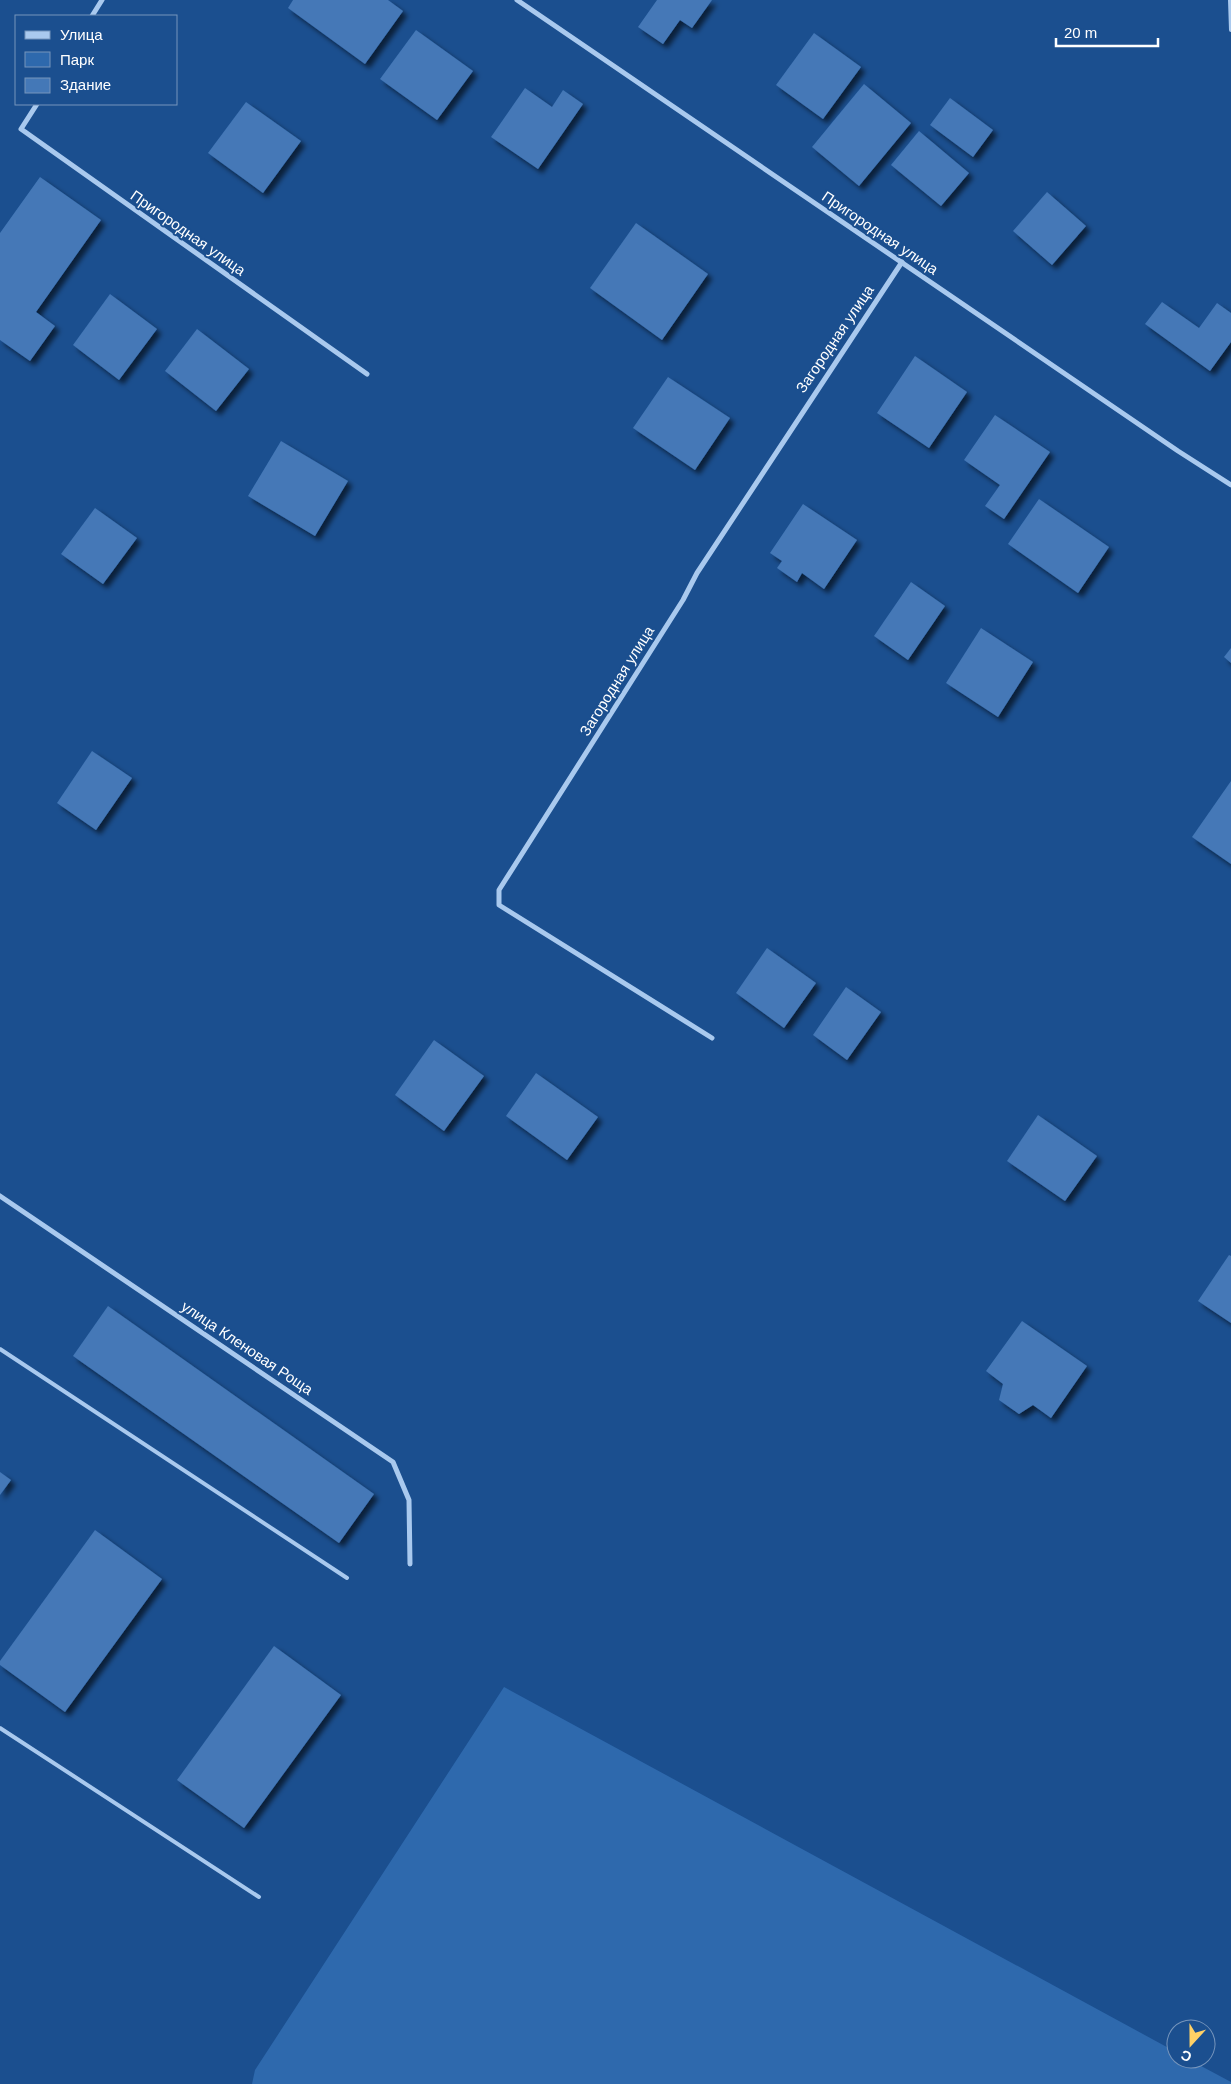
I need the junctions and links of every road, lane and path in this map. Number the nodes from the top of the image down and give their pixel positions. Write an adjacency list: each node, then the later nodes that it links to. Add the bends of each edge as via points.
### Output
1 (102, 0): 4 (street)
2 (517, 0): 7 (street, Пригородная улица)
3 (1230, 0): 5 (lane)
4 (93, 15)
5 (1231, 30)
6 (36, 105): 8 (street, Пригородная улица, via 21,130)
7 (902, 262): 9 (street, Пригородная улица); 10 (street, Загородная улица, via 697,573 499,890 499,905)
8 (366, 374)
9 (1231, 485)
10 (712, 1038)
11 (0, 1196): 13 (street, улица Кленовая Роща, via 393,1462 408,1500)
12 (0, 1349): 14 (lane)
13 (410, 1564)
14 (347, 1578)
15 (0, 1728): 16 (lane)
16 (259, 1897)

